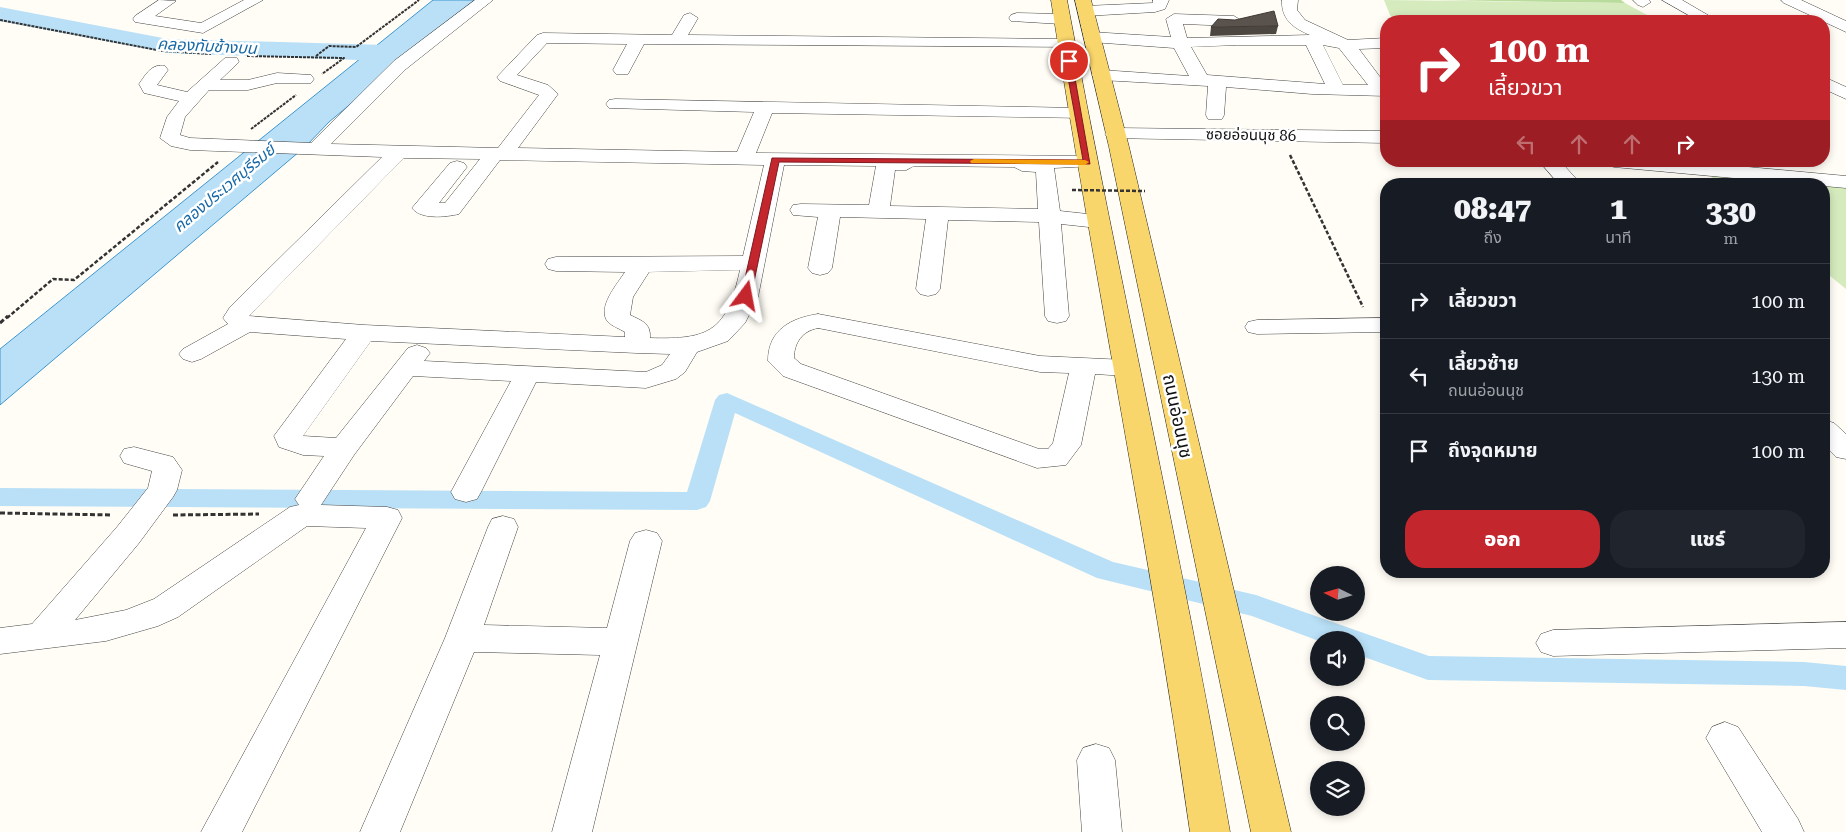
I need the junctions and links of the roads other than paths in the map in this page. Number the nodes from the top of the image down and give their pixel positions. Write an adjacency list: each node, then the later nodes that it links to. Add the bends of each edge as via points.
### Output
1 (255, 0): 7 (street, via 203,28 141,18)
2 (485, 0): 49 (street, via 400,65)
3 (1161, 0): 8 (street, via 1160,6 1155,7)
4 (1290, 0): 28 (street, via 1290,16)
5 (1670, 0): 10 (street)
6 (1789, 0): 11 (street)
7 (168, 1)
8 (1084, 5): 19 (main road, ถนนอ่อนนุช)
9 (1060, 9): 13 (street); 26 (main road)
10 (1699, 15)
11 (1823, 15)
12 (690, 18): 22 (street)
13 (1017, 18)
14 (1830, 18): 17 (street)
15 (1234, 21): 25 (street, via 1174,19)
16 (560, 22): 20 (street)
17 (1845, 25): 18 (street)
18 (1830, 27)
19 (1091, 37): 25 (street); 33 (main road, ถนนอ่อนนุช)
20 (543, 38): 21 (street); 52 (street, via 506,77 549,94)
21 (638, 39): 22 (street); 32 (street)
22 (676, 40): 24 (street)
23 (1312, 40): 25 (street); 28 (street); 39 (street)
24 (882, 42): 26 (street, via 987,36); 29 (street, via 870,51)
25 (1180, 43): 35 (street)
26 (1066, 44): 47 (main road)
27 (1380, 44): 28 (street)
28 (1345, 45): 38 (street)
29 (852, 57)
30 (231, 62): 40 (street)
31 (159, 70): 40 (street, via 148,84 150,89)
32 (622, 70)
33 (1101, 75): 35 (street); 48 (main road, ถนนอ่อนนุช)
34 (305, 80): 40 (street, via 277,78)
35 (1198, 80): 36 (street)
36 (1217, 83): 39 (street); 45 (street)
37 (1830, 85): 42 (street)
38 (1380, 86)
39 (1337, 90): 41 (street)
40 (198, 91): 49 (street, via 178,114 169,130 170,138 190,144)
41 (1380, 91)
42 (1846, 94)
43 (615, 104): 44 (street)
44 (772, 108): 47 (street); 53 (street)
45 (1215, 115)
46 (1380, 137): 48 (street, ซอยอ่อนนุช 86)
47 (1083, 140): 48 (main road); 53 (street); 69 (main road)
48 (1117, 141): 50 (street, ซอยอ่อนนุช 86); 107 (main road, ถนนอ่อนนุช)
49 (318, 148): 51 (street)
50 (1380, 150)
51 (399, 152): 52 (street); 76 (street, via 239,312 235,318)
52 (494, 158): 53 (street); 55 (street); 55 (street, via 451,210 425,210 423,208)
53 (760, 159): 71 (street)
54 (429, 166): 55 (street)
55 (457, 167)
56 (1555, 167): 60 (street)
57 (1680, 167): 61 (street)
58 (1790, 167): 59 (street)
59 (1846, 172)
60 (1565, 178)
61 (1802, 178)
62 (1830, 181): 63 (street)
63 (1846, 182)
64 (801, 210): 65 (street)
65 (830, 211): 66 (street); 73 (street)
66 (878, 212): 67 (street); 68 (street, via 886,164 1035,165 1046,170)
67 (938, 212): 68 (street); 74 (street)
68 (1048, 216): 69 (street); 75 (street)
69 (1098, 221): 86 (main road)
70 (556, 264): 72 (street)
71 (754, 264): 72 (street); 82 (street, via 746,296 733,323 719,336)
72 (642, 265): 81 (street, via 619,302 617,311 618,318 638,329)
73 (820, 268)
74 (928, 289)
75 (1057, 316)
76 (246, 324): 79 (street); 83 (street)
77 (1379, 325): 78 (street)
78 (1257, 328)
79 (364, 332): 80 (street); 88 (street, via 288,436 289,441 303,446)
80 (430, 336): 81 (street); 85 (street)
81 (637, 345): 82 (street)
82 (686, 347): 87 (street, via 681,359 663,377 646,380)
83 (192, 354)
84 (1084, 367): 84 (street, via 1068,445 1056,458 1037,459 792,370 781,361 780,352 791,332 803,324 818,321 1040,364); 86 (street)
85 (405, 368): 87 (street); 88 (street)
86 (1126, 368): 106 (main road, via 1191,710)
87 (528, 373): 90 (street)
88 (344, 448): 91 (street)
89 (134, 456): 95 (street, via 163,464 167,470 156,498)
90 (466, 492)
91 (310, 499)
92 (503, 527): 96 (street)
93 (646, 541): 98 (street)
94 (1846, 635): 99 (street)
95 (42, 636): 97 (street); 102 (street, via 118,627 143,620 166,608 301,515 388,518)
96 (462, 638): 98 (street); 103 (street)
97 (0, 641)
98 (619, 642): 104 (street)
99 (1553, 643)
100 (1725, 738): 108 (street)
101 (1096, 760): 105 (street)
102 (221, 832)
103 (380, 832)
104 (572, 832)
105 (1102, 832)
106 (1210, 832)
107 (1271, 832)
108 (1784, 832)

